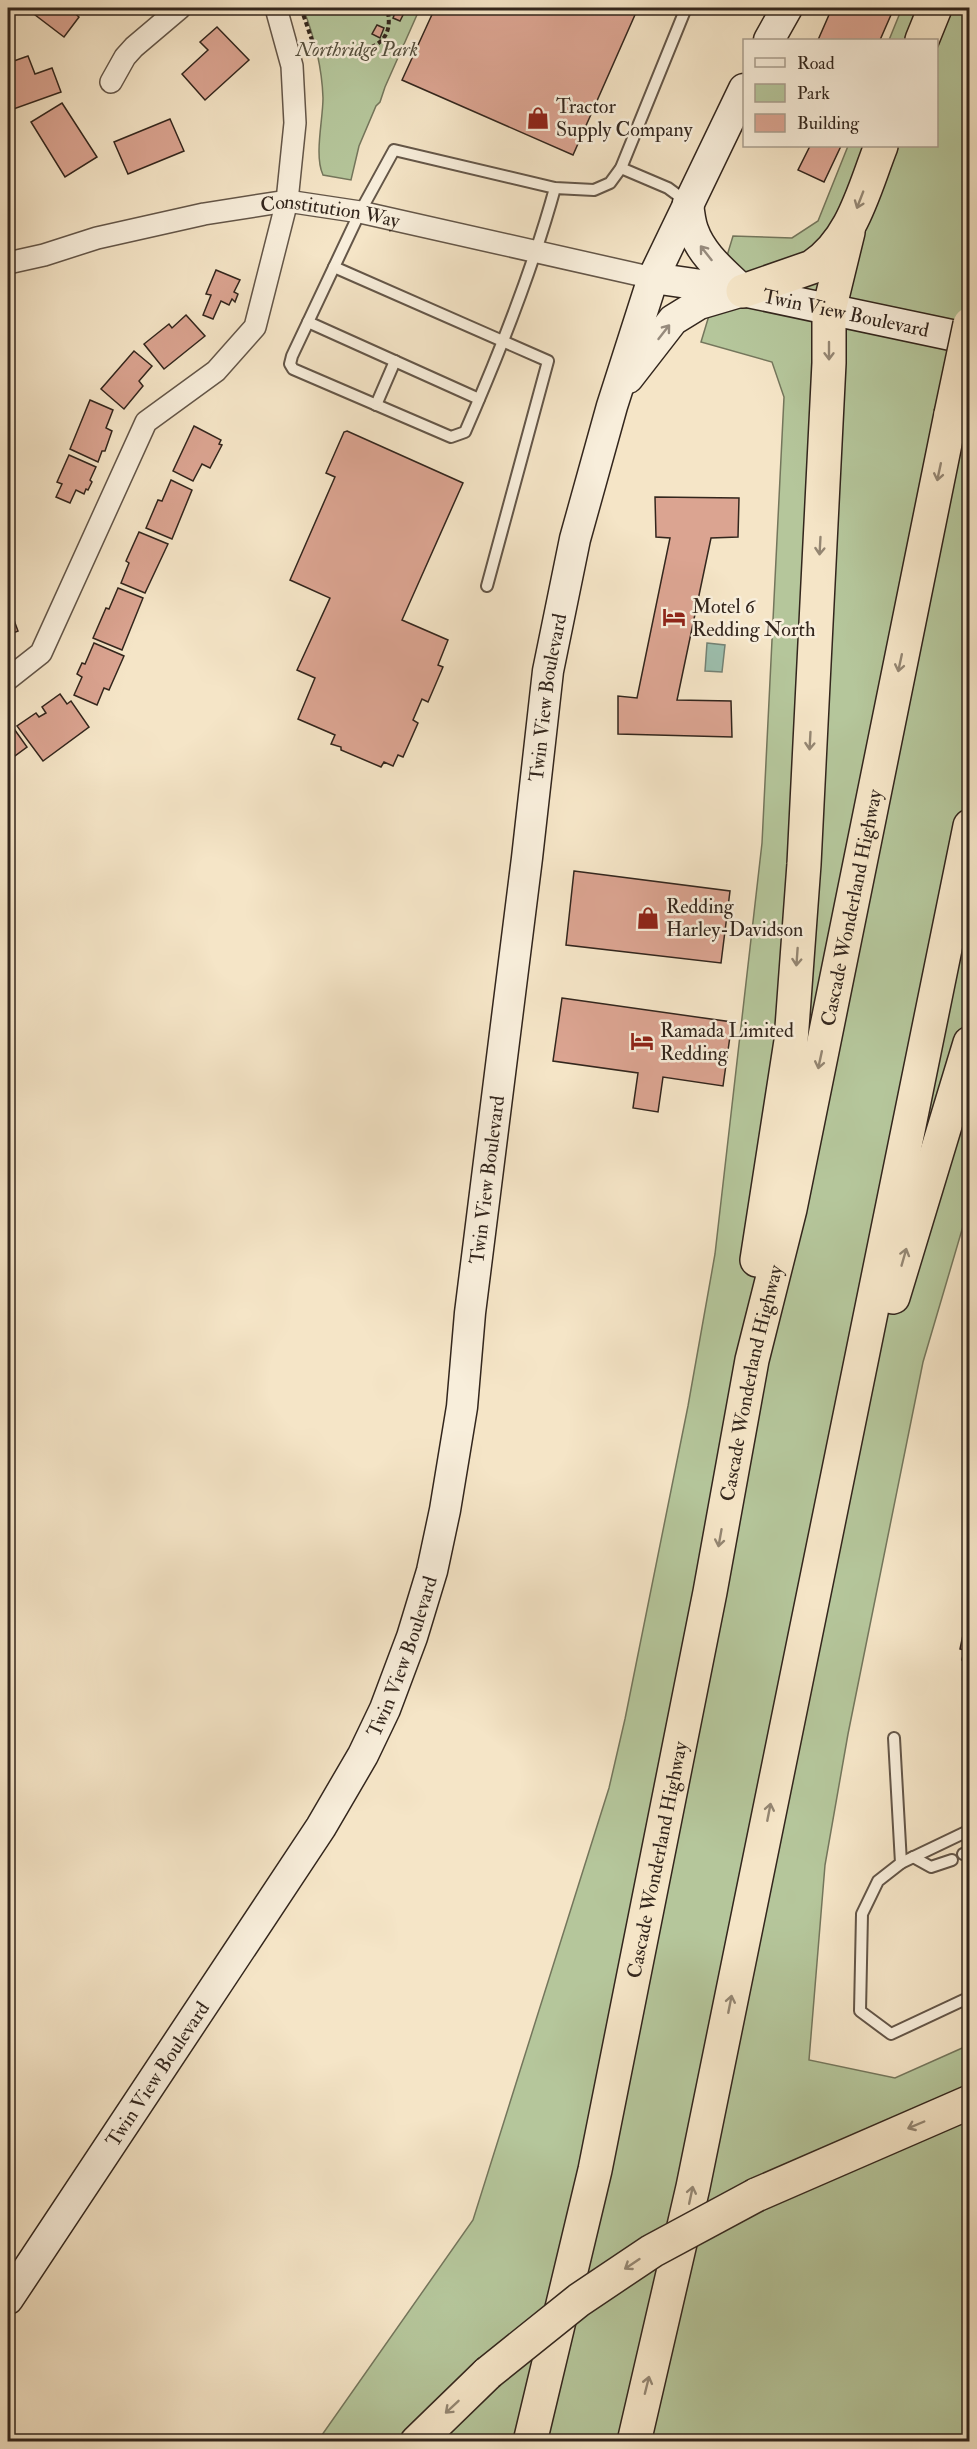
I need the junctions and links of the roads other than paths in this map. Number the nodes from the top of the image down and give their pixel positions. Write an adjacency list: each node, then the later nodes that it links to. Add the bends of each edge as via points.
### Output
1 (180, 8): 8 (street, via 134,47)
2 (276, 8): 13 (street, via 292,66 295,123)
3 (686, 8): 11 (lane)
4 (787, 8): 6 (street)
5 (935, 8): 7 (highway)
6 (771, 39)
7 (922, 39)
8 (111, 82)
9 (743, 90): 14 (street)
10 (881, 147): 16 (highway, one-way to 16)
11 (621, 168): 12 (lane, via 610,183 594,190); 14 (lane, via 668,188)
12 (555, 188): 15 (lane, via 394,150); 17 (lane)
13 (287, 201): 15 (street, Constitution Way); 18 (street, Constitution Way, via 204,214); 32 (street, via 255,327 216,371 146,422 41,653)
14 (688, 203): 20 (street); 21 (street, one-way to 14, via 700,244)
15 (360, 212): 17 (street, Constitution Way); 19 (lane)
16 (848, 232): 21 (highway, via 812,267); 22 (highway)
17 (538, 252): 20 (street, Constitution Way); 26 (lane)
18 (8, 263)
19 (334, 267): 23 (lane); 26 (lane)
20 (653, 278): 21 (street, Twin View Boulevard); 28 (street, Twin View Boulevard)
21 (743, 291): 22 (street, Twin View Boulevard); 28 (street, one-way to 21, via 673,320 699,304)
22 (829, 310): 25 (street, Twin View Boulevard); 35 (highway, one-way to 35, via 822,511 791,1041 756,1269)
23 (308, 322): 27 (lane); 30 (lane, via 292,356 293,369)
24 (969, 324): 35 (highway, Cascade Wonderland Highway, one-way to 35, bridge, via 790,1209)
25 (969, 339)
26 (503, 342): 29 (lane); 31 (lane, via 548,361)
27 (395, 361): 29 (lane); 30 (lane)
28 (615, 395): 44 (street, Twin View Boulevard, via 575,539 548,671 462,1407 432,1571 412,1636 385,1709 321,1827)
29 (479, 399): 30 (lane, via 465,432 451,437)
30 (376, 405)
31 (487, 586)
32 (8, 679)
33 (969, 826): 36 (highway)
34 (969, 1043): 36 (highway, one-way to 34, via 878,1347)
35 (752, 1360): 46 (highway, Cascade Wonderland Highway, one-way to 46, via 595,2170)
36 (850, 1411): 47 (highway, one-way to 36, via 693,2187)
37 (894, 1738): 41 (lane)
38 (969, 1830): 39 (lane)
39 (913, 1857): 40 (lane, via 931,1868); 41 (lane)
40 (952, 1860)
41 (901, 1863): 42 (lane, via 878,1881 862,1914 860,2011 891,2034)
42 (969, 1997)
43 (969, 2102): 45 (highway, one-way to 45, bridge, via 756,2195 652,2251 579,2300 488,2373)
44 (8, 2299)
45 (417, 2442)
46 (530, 2442)
47 (634, 2442)

